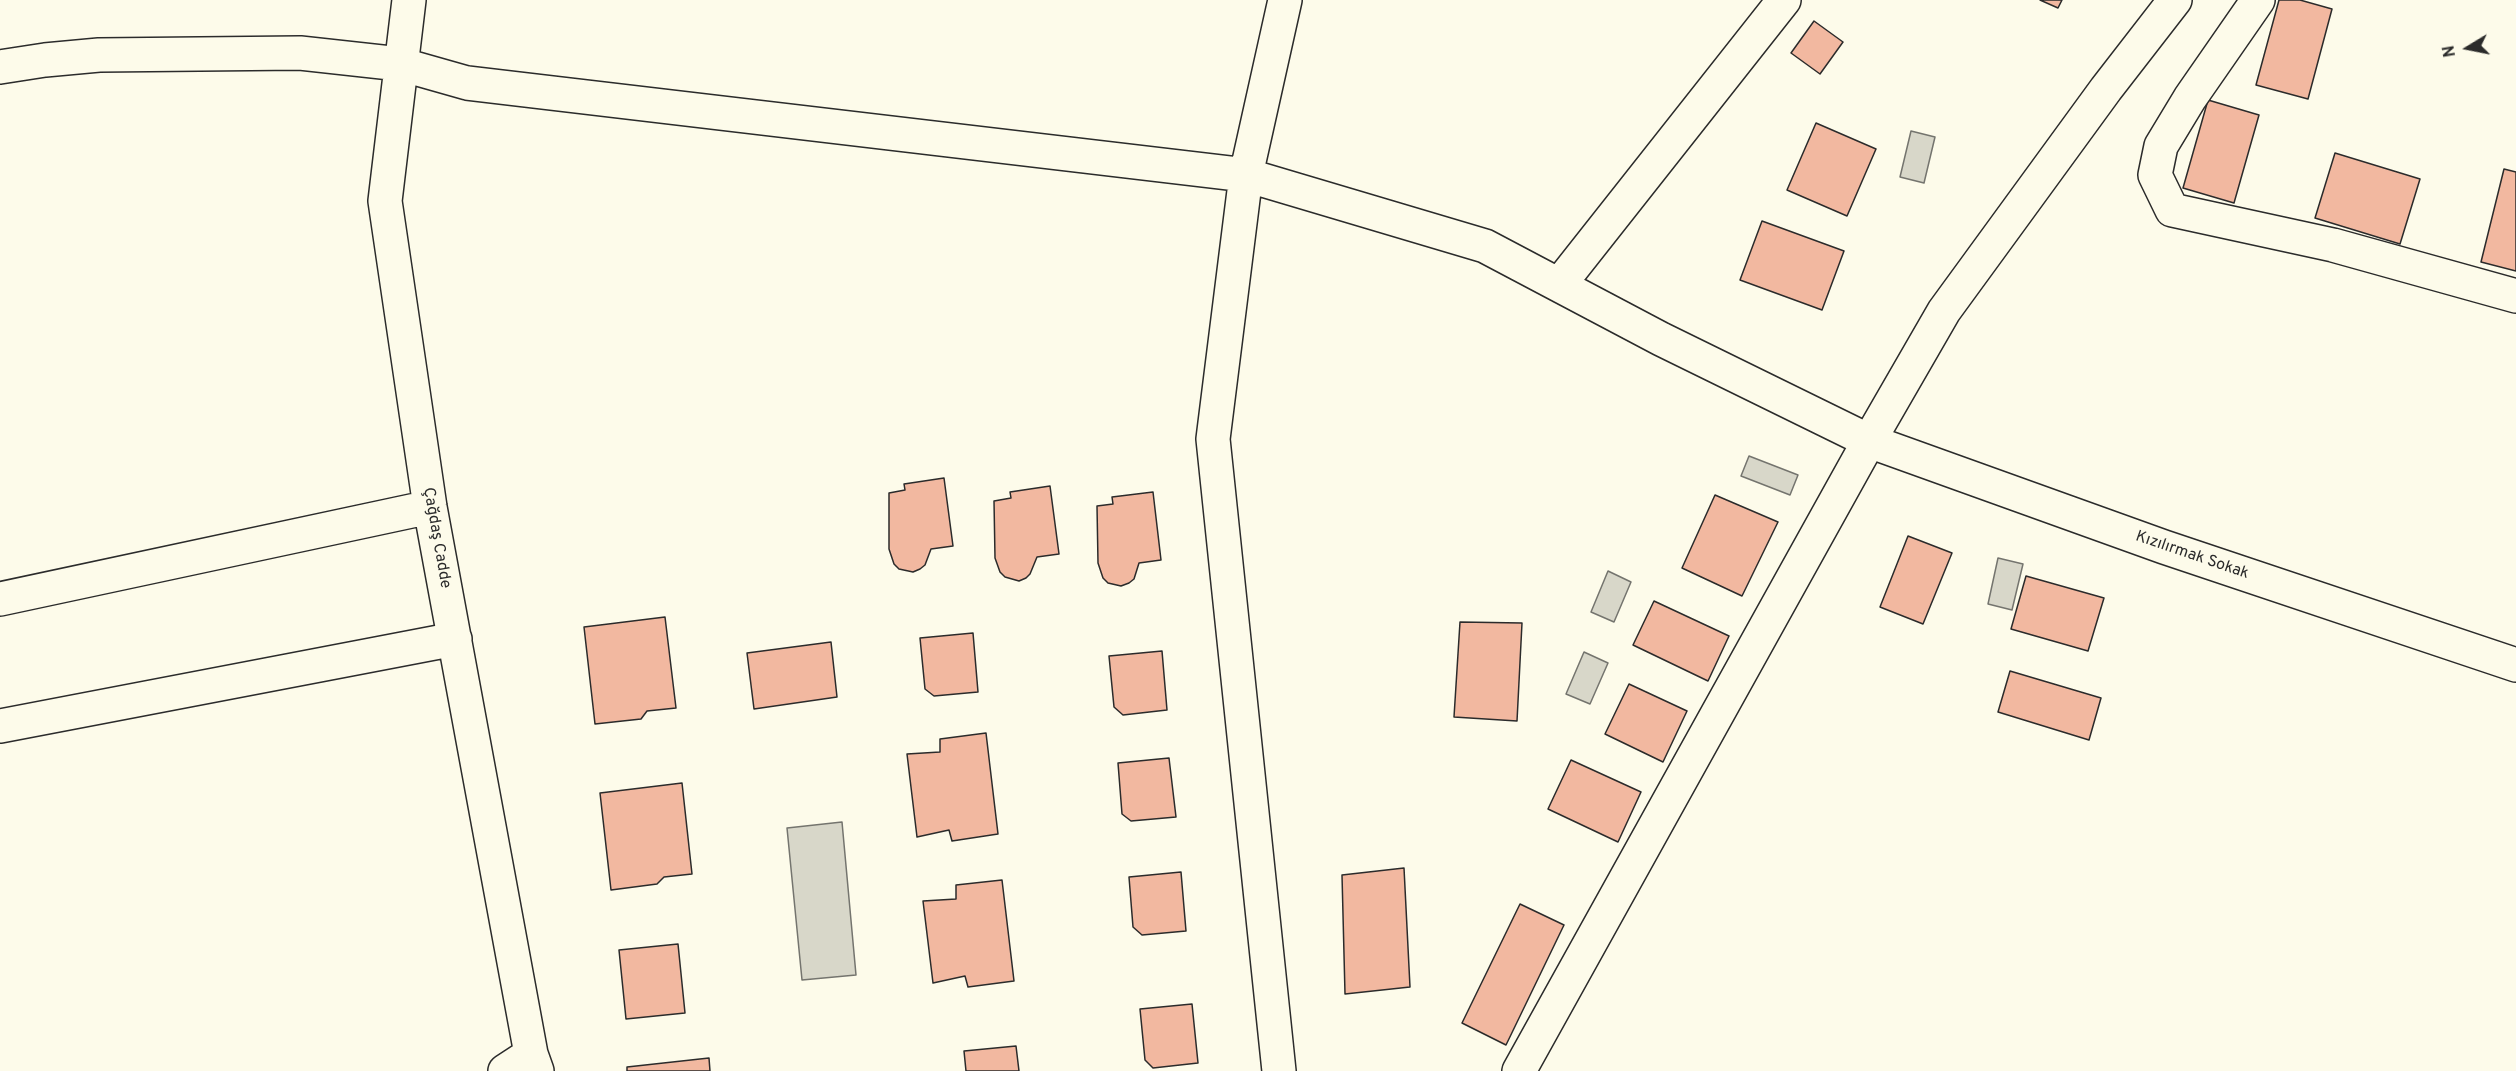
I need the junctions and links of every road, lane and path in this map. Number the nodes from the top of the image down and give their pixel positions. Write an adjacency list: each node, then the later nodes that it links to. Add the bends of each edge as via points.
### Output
1 (409, 0): 6 (street, Çağdaş Cadde)
2 (1285, 0): 8 (street)
3 (1784, 0): 9 (street)
4 (2175, 0): 11 (street, via 1944,311)
5 (2258, 0): 10 (street, via 2161,146 2155,175 2172,210 2333,245)
6 (400, 64): 7 (street, Kızılırmak Sokak, via 300,53 99,55); 8 (street, Kızılırmak Sokak, via 467,83); 12 (street, Çağdaş Cadde, via 385,201)
7 (0, 67)
8 (1246, 175): 9 (street, Kızılırmak Sokak, via 1485,246); 18 (street, via 1213,440)
9 (1559, 285): 11 (street, Kızılırmak Sokak)
10 (2516, 296)
11 (1869, 441): 15 (street, Kızılırmak Sokak, via 2164,547); 19 (street)
12 (430, 507): 13 (street); 14 (street, Çağdaş Cadde)
13 (0, 599)
14 (455, 639): 16 (street); 17 (street, Çağdaş Cadde)
15 (2516, 665)
16 (0, 726)
17 (524, 1065)
18 (1279, 1071)
19 (1519, 1071)

